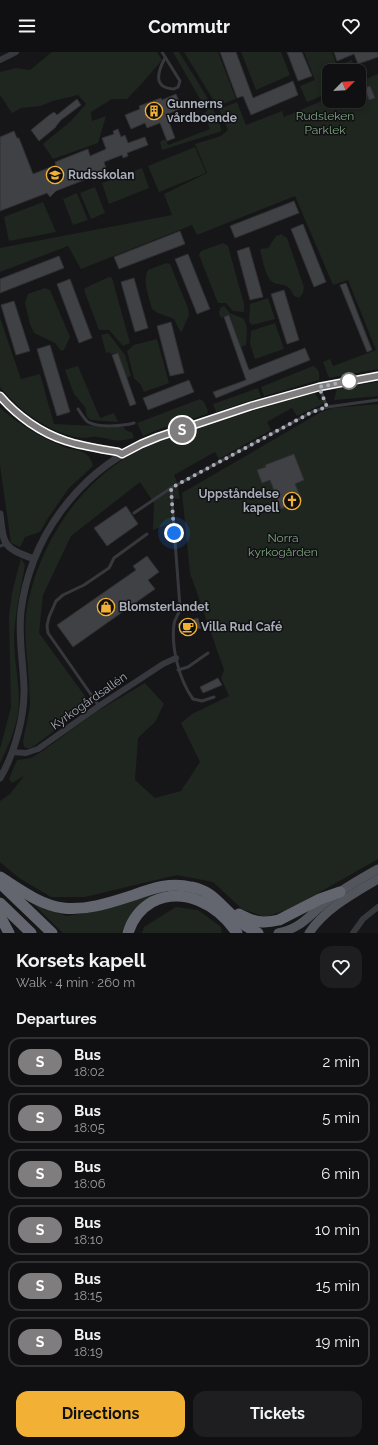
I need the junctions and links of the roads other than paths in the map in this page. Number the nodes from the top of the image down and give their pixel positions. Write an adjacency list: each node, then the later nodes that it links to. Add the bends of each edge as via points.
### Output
1 (16, 52): 4 (street)
2 (162, 52): 3 (lane)
3 (165, 58): 3 (lane, via 180,81 174,89 168,89 160,83 158,76)
4 (0, 60)
5 (378, 376): 6 (street)
6 (319, 387): 9 (lane); 12 (street, via 251,406 158,437)
7 (0, 396): 12 (street, via 17,414 40,429 66,441)
8 (378, 400): 9 (lane)
9 (327, 407): 13 (lane, via 312,412)
10 (78, 409): 11 (lane, via 88,422 98,425)
11 (134, 423)
12 (122, 454): 18 (street, via 74,494 55,518)
13 (171, 488): 14 (lane); 20 (lane, via 180,607 174,626)
14 (134, 513)
15 (0, 514): 17 (street)
16 (147, 534): 23 (lane, via 114,558 109,568 56,601 49,617 48,633)
17 (3, 545): 18 (street)
18 (34, 558): 24 (street, via 21,611 20,654 24,703 22,720)
19 (208, 653): 21 (lane, via 188,667)
20 (176, 658): 21 (lane); 23 (street, Kyrkogårdsallén)
21 (178, 670): 22 (lane, via 193,699 202,701)
22 (214, 697)
23 (99, 706): 24 (street, Kyrkogårdsallén, via 38,750 26,753)
24 (12, 752): 25 (street)
25 (0, 778)
26 (378, 869): 30 (main road)
27 (0, 878): 31 (highway, via 33,897 62,908 75,909 104,904 173,885 192,887 213,896)
28 (378, 879): 42 (main road, via 327,912)
29 (0, 883): 37 (highway)
30 (340, 892): 31 (highway, via 279,920 265,922 255,922); 41 (main road, via 300,925)
31 (218, 901): 40 (highway, via 239,922)
32 (0, 904): 36 (highway)
33 (378, 907): 43 (street, via 363,919)
34 (0, 916): 35 (highway)
35 (9, 933)
36 (31, 933)
37 (52, 933)
38 (128, 933): 39 (highway, via 134,919 143,909 160,899 176,896 195,898 208,905 225,919)
39 (236, 933)
40 (258, 933)
41 (278, 933)
42 (309, 933)
43 (353, 933)

